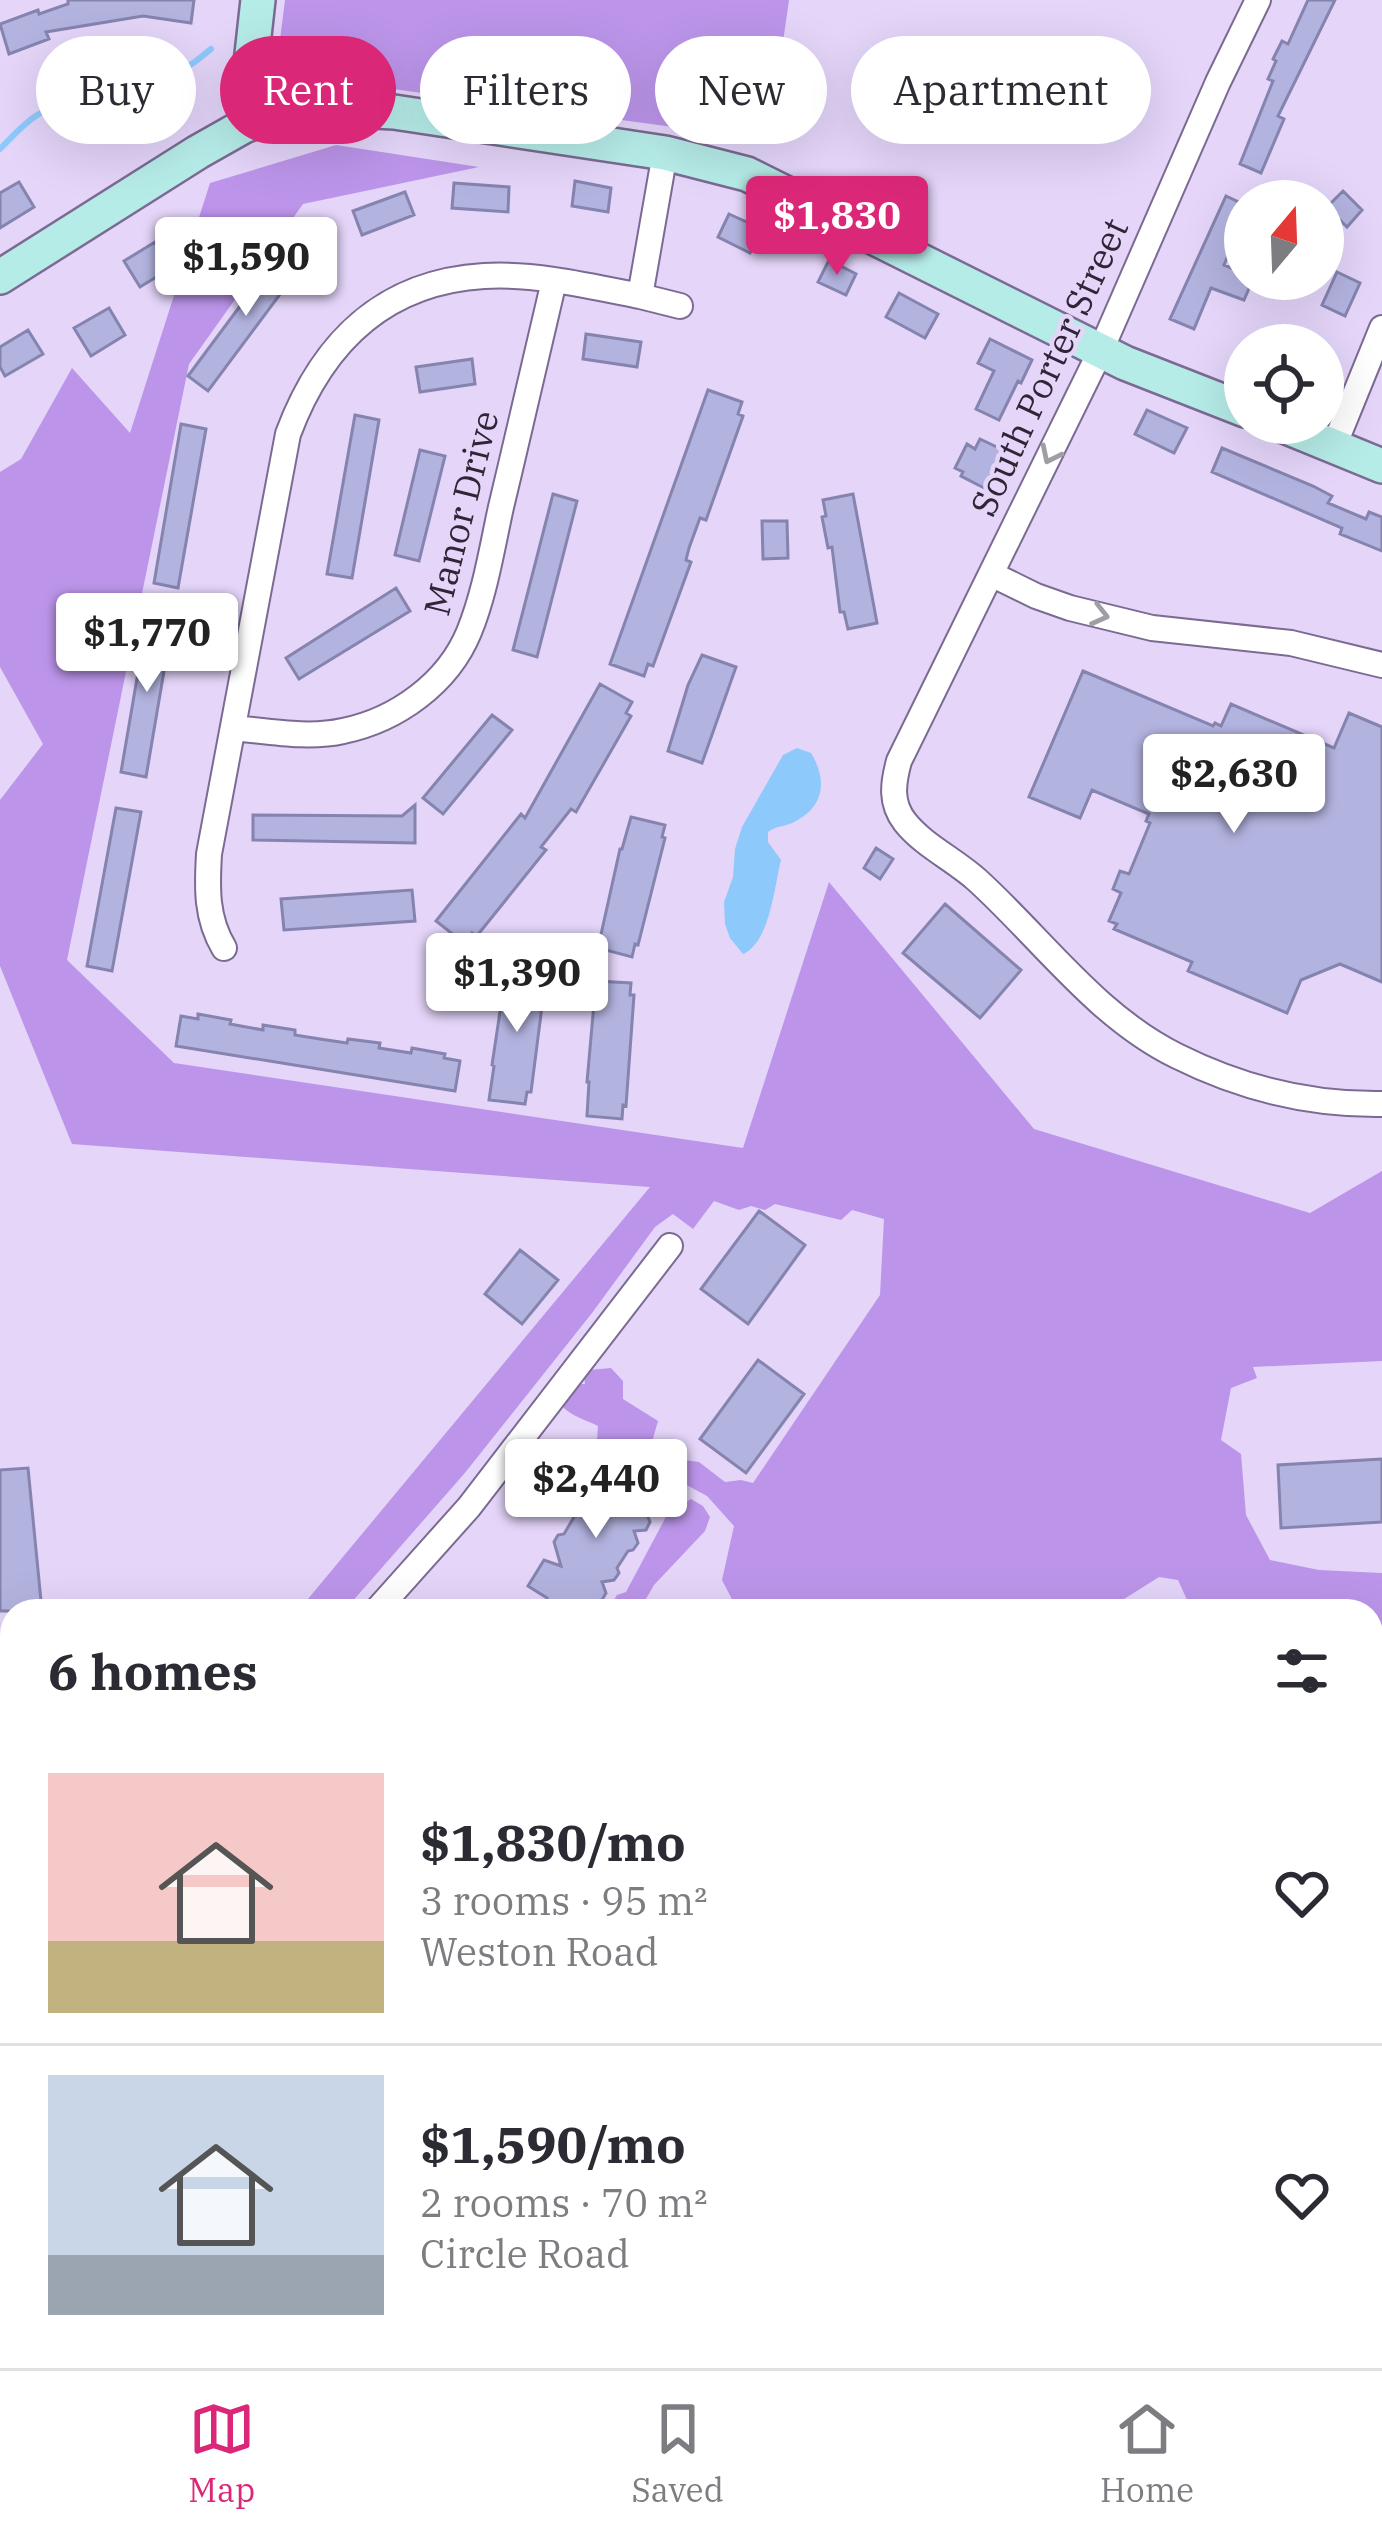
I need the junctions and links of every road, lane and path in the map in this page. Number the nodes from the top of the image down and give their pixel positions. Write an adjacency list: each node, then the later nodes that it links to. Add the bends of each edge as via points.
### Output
1 (258, 0): 3 (street)
2 (1258, 0): 12 (street, South Porter Street)
3 (254, 36)
4 (396, 112): 6 (street)
5 (220, 140): 7 (street)
6 (665, 153): 9 (street); 12 (street, via 772,185)
7 (0, 278)
8 (554, 281): 9 (street); 19 (street, via 488,275 406,295 349,332 307,386 288,434); 19 (street, Manor Drive, via 480,600 459,654 427,690 368,724 317,734)
9 (640, 296): 10 (street)
10 (680, 306)
11 (1382, 328): 15 (street)
12 (1101, 350): 13 (street); 17 (street, South Porter Street, one-way to 17)
13 (1224, 402)
14 (1329, 444): 15 (street)
15 (1334, 446): 16 (street)
16 (1382, 466)
17 (992, 574): 18 (street, one-way to 18, via 1070,608 1152,628 1291,643); 21 (street, South Porter Street, via 899,761 894,804 906,824 1174,1055 1251,1086)
18 (1382, 665)
19 (232, 728): 20 (street, via 207,895)
20 (224, 948)
21 (1382, 1104)
22 (670, 1246): 23 (street, via 469,1508)
23 (387, 1599)

